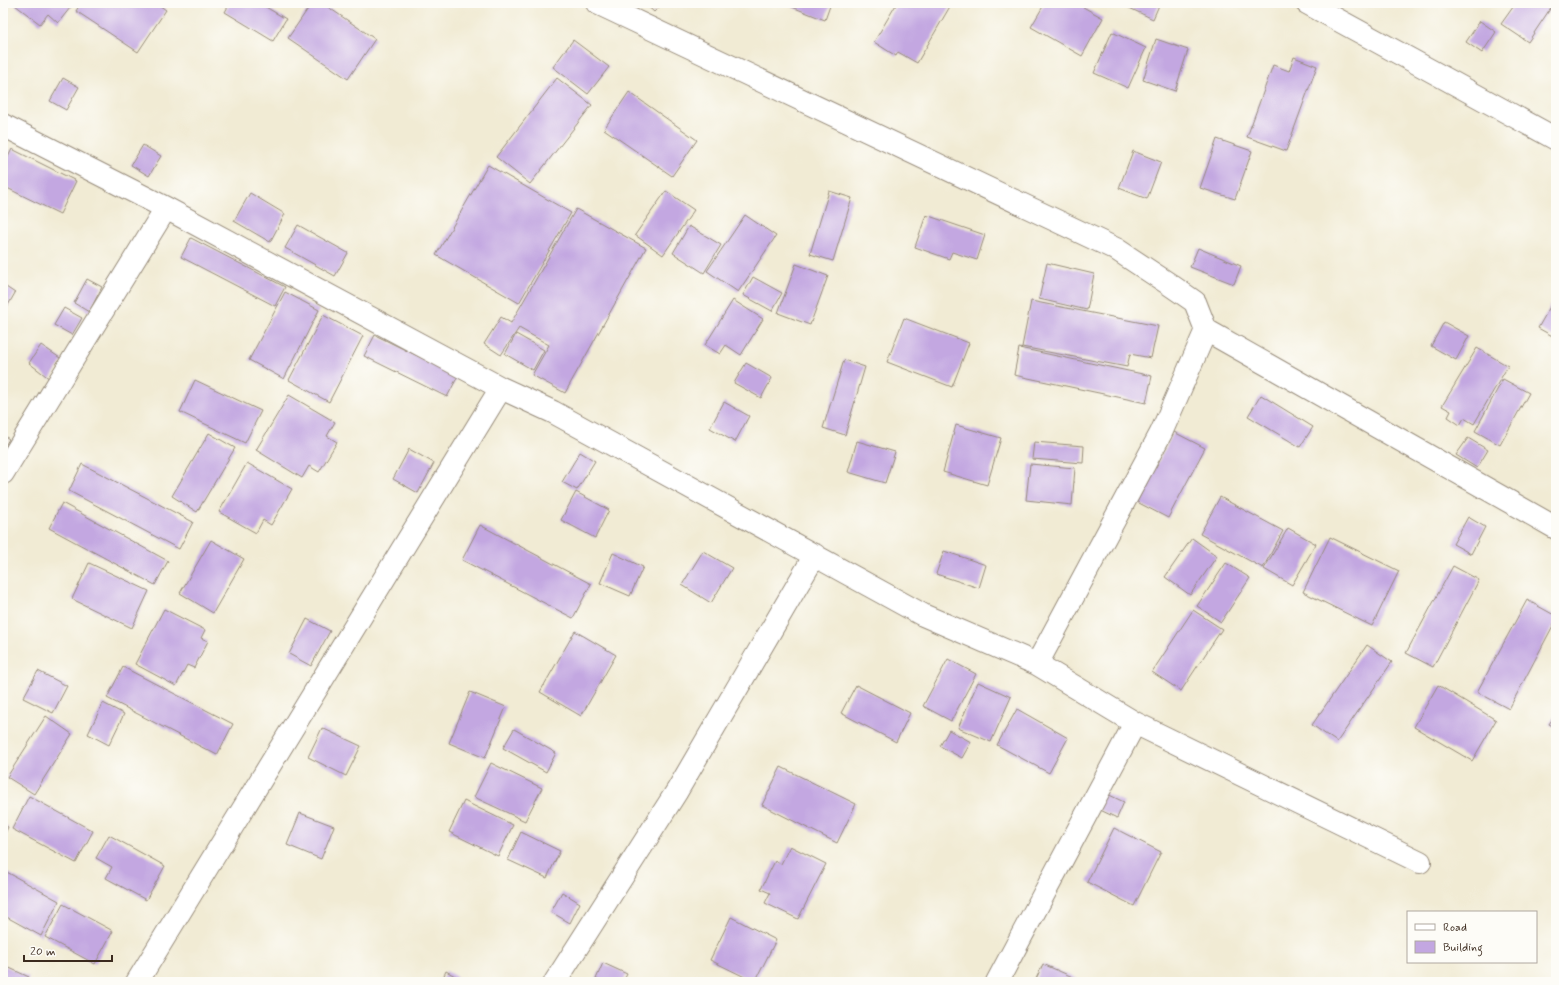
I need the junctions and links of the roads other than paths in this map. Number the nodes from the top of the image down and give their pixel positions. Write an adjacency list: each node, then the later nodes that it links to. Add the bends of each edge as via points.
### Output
1 (598, 3): 6 (street, via 1116,249 1195,302)
2 (1307, 3): 4 (street)
3 (3, 125): 5 (street)
4 (1556, 139)
5 (166, 208): 7 (street); 8 (street)
6 (1206, 330): 9 (street); 11 (street, via 1162,433)
7 (501, 388): 10 (street, via 553,412); 14 (street)
8 (3, 473)
9 (1556, 528)
10 (815, 555): 11 (street, via 923,615); 15 (street, via 677,791)
11 (1037, 664): 12 (street)
12 (1134, 723): 13 (street); 16 (street)
13 (1420, 862)
14 (136, 982)
15 (555, 982)
16 (997, 982)

